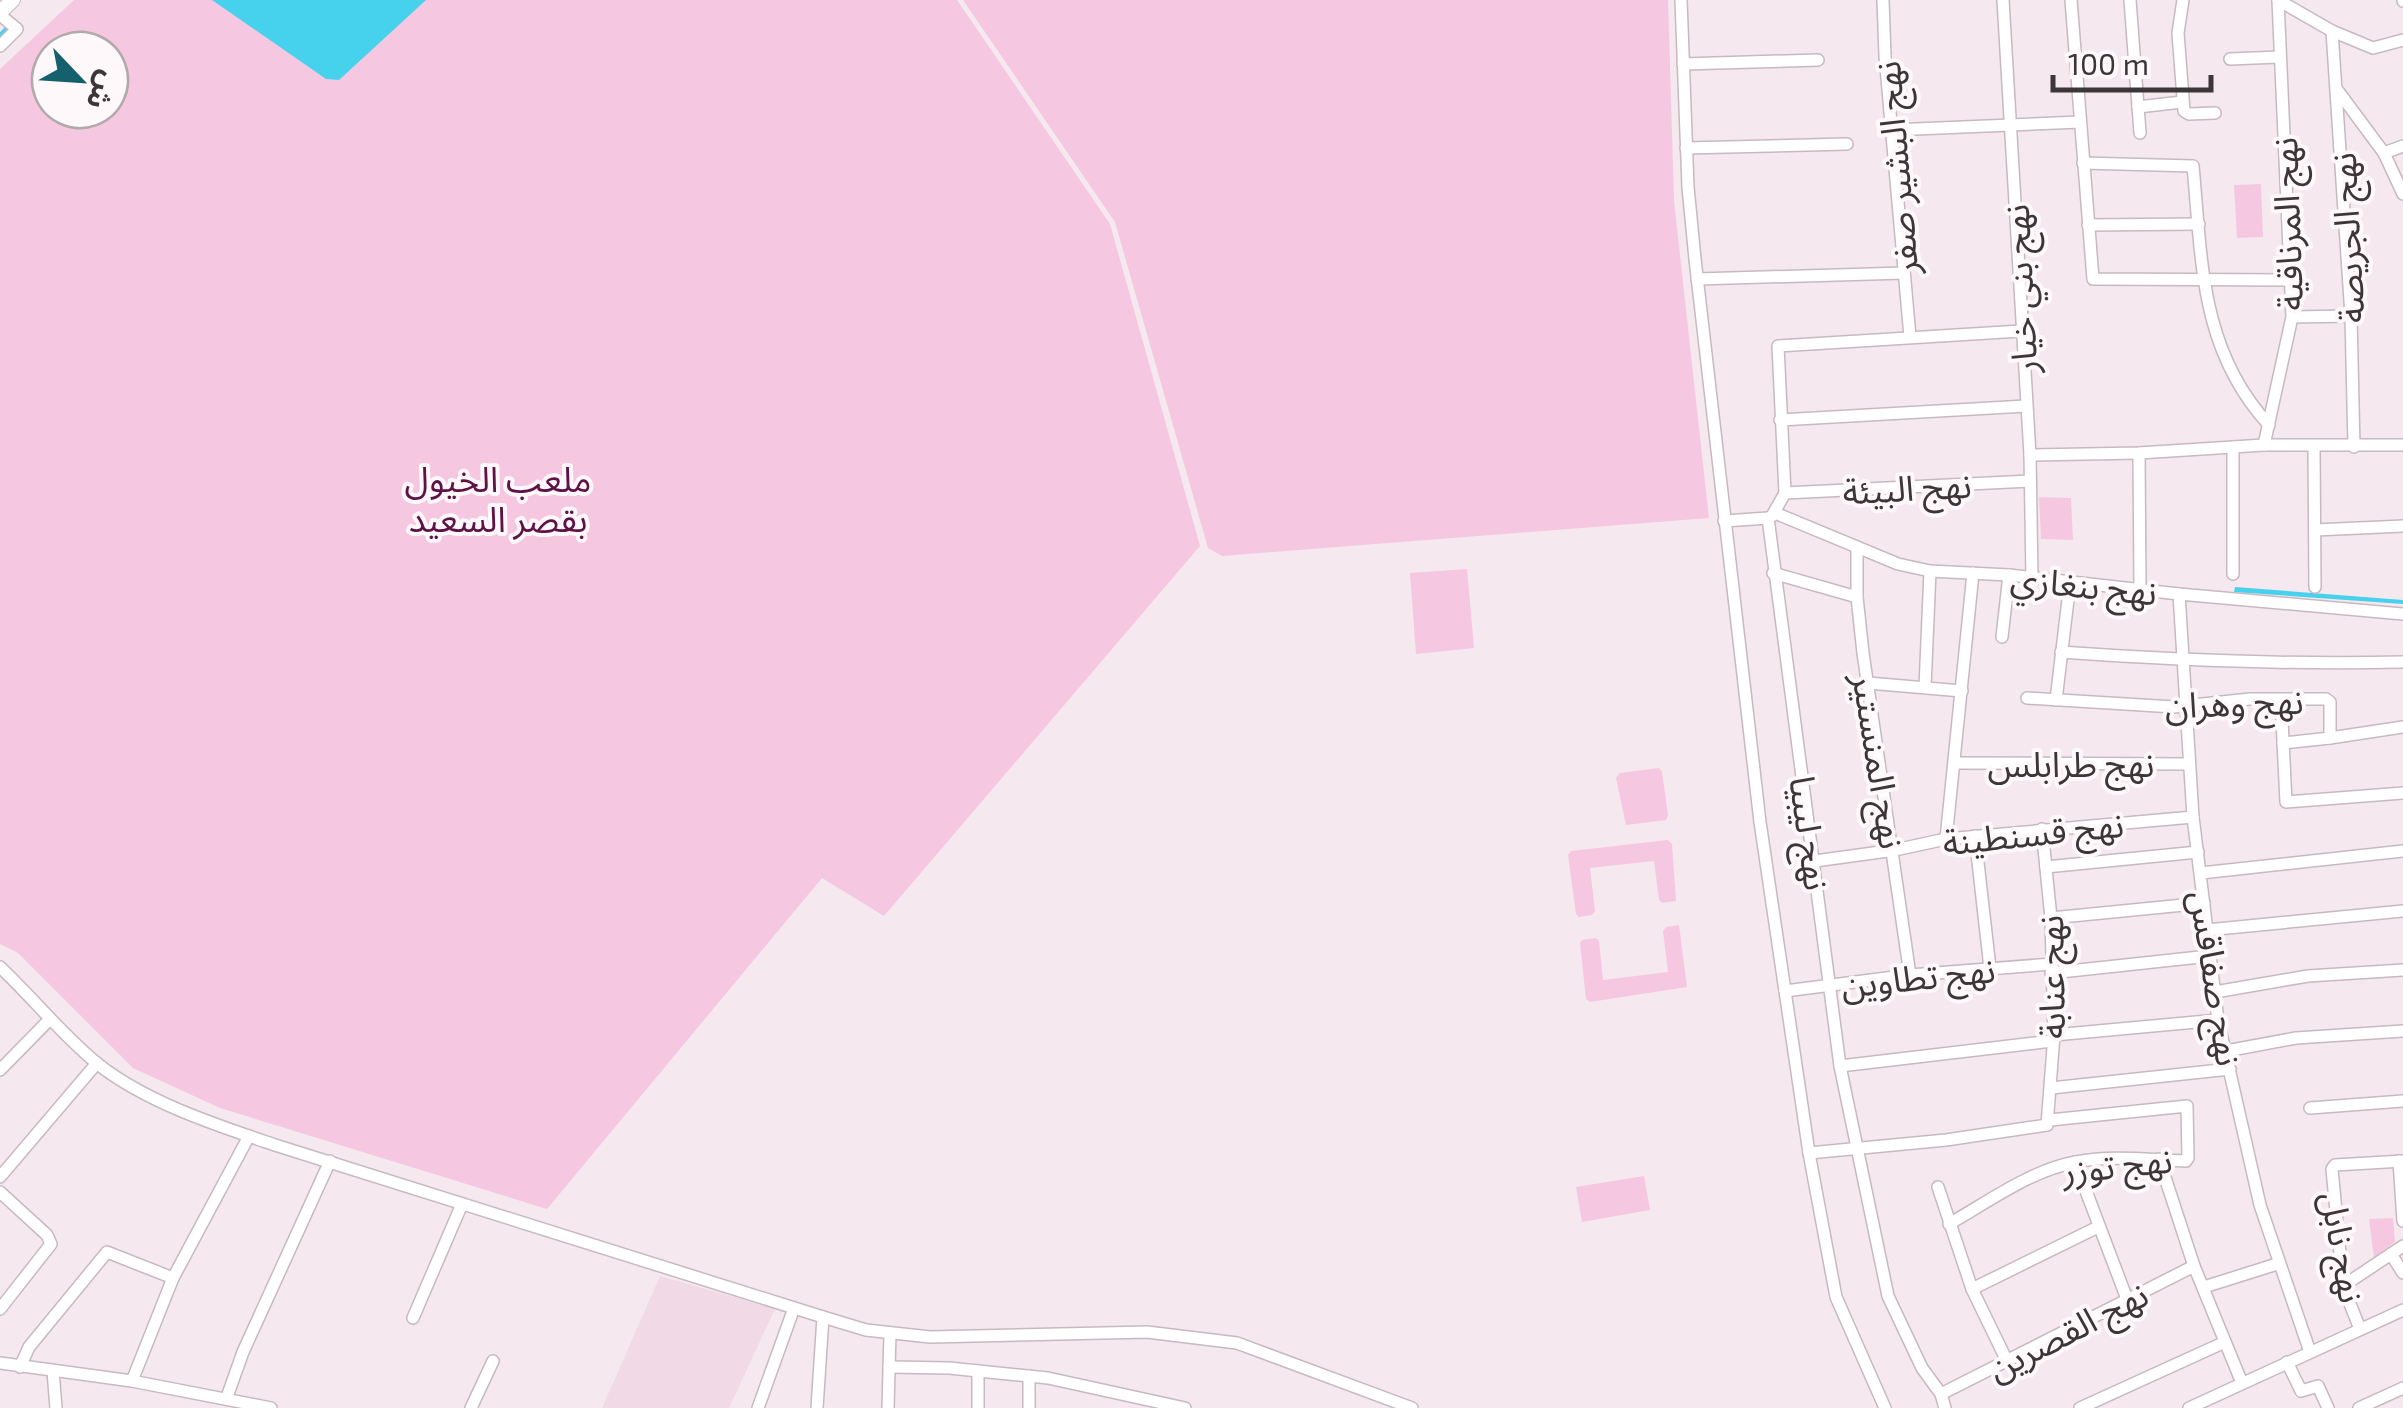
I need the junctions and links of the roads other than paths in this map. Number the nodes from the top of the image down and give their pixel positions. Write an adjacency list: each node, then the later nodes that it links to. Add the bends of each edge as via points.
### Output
1 (13, 0): 9 (main road)
2 (1681, 0): 16 (street)
3 (1883, 0): 23 (street, نهج البشير صفر)
4 (2003, 0): 22 (street, نهج بني خيار)
5 (2071, 0): 21 (street)
6 (2130, 0): 19 (street); 19 (street, via 2140,132)
7 (2183, 0): 18 (street)
8 (2278, 0): 10 (street); 13 (street, نهج المرناقية)
9 (0, 14): 12 (street, via 18,29)
10 (2332, 30): 11 (street, via 2375,48); 17 (street, نهج الجريصة)
11 (2403, 40)
12 (0, 46)
13 (2279, 57): 14 (street); 35 (street, نهج المرناقية)
14 (2230, 59)
15 (1818, 60): 16 (street)
16 (1683, 64): 26 (street)
17 (2338, 92): 27 (street); 37 (street, نهج الجريصة)
18 (2182, 102): 19 (street); 20 (street, via 2185,114)
19 (2138, 106)
20 (2215, 114)
21 (2080, 122): 22 (street); 28 (street)
22 (2009, 123): 23 (street); 38 (street, نهج بني خيار)
23 (1892, 130): 32 (street, نهج البشير صفر)
24 (1847, 144): 26 (street)
25 (2403, 146): 27 (street)
26 (1686, 148): 33 (street)
27 (2384, 153): 29 (street)
28 (2083, 164): 30 (street, via 2192,164); 31 (street)
29 (2402, 188)
30 (2199, 224): 31 (street); 34 (street)
31 (2088, 225): 34 (street, via 2095,279)
32 (1904, 273): 33 (street); 39 (street, نهج البشير صفر)
33 (1698, 279): 53 (street)
34 (2203, 280): 35 (street); 42 (street, via 2222,356)
35 (2292, 280): 36 (street, نهج المرناقية)
36 (2292, 316): 37 (street); 42 (street, نهج المرناقية)
37 (2350, 316): 46 (street, نهج الجريصة)
38 (2020, 330): 39 (street); 40 (street, نهج بني خيار)
39 (1910, 337): 41 (street, via 1778,346)
40 (2026, 406): 41 (street); 49 (street, نهج بني خيار)
41 (1780, 420): 51 (street)
42 (2269, 425): 43 (street, نهج المرناقية)
43 (2264, 445): 45 (street); 47 (street)
44 (2403, 445): 46 (street)
45 (2234, 447): 48 (street); 60 (street)
46 (2354, 447): 47 (street)
47 (2314, 448): 55 (street)
48 (2139, 453): 49 (street); 65 (street)
49 (2030, 455): 50 (street, نهج بني خيار)
50 (2030, 480): 51 (street, نهج البيئة); 62 (street, نهج بني خيار)
51 (1784, 493): 52 (street)
52 (1772, 516): 53 (street, نهج بنغازي); 56 (street, نهج بنغازي); 58 (street, نهج ليبيا)
53 (1724, 522): 107 (street)
54 (2403, 526): 55 (street)
55 (2315, 530): 64 (street)
56 (1856, 546): 57 (street, نهج بنغازي); 67 (street, نهج المنستير)
57 (1930, 571): 59 (street, نهج بنغازي); 74 (street)
58 (1773, 573): 67 (street); 93 (street, نهج ليبيا)
59 (1973, 573): 61 (street, نهج بنغازي); 75 (street)
60 (2232, 574)
61 (2008, 575): 62 (street, نهج بنغازي); 69 (street)
62 (2032, 578): 63 (street, نهج بنغازي)
63 (2070, 583): 65 (street, نهج بنغازي); 70 (street)
64 (2315, 586)
65 (2140, 588): 66 (street, نهج بنغازي)
66 (2179, 594): 68 (street, نهج بنغازي); 71 (street, نهج صفاقس)
67 (1856, 597): 73 (street, نهج المنستير)
68 (2403, 614)
69 (2002, 637)
70 (2060, 652): 71 (street); 77 (street)
71 (2181, 660): 72 (street); 79 (street, نهج صفاقس)
72 (2403, 662)
73 (1868, 683): 74 (street); 90 (street, نهج المنستير)
74 (1924, 687): 75 (street)
75 (1962, 691): 83 (street)
76 (2026, 698): 77 (street, نهج وهران)
77 (2056, 700): 79 (street, نهج وهران)
78 (2281, 700): 79 (street, نهج وهران); 81 (street, نهج وهران, via 2328,700); 82 (street)
79 (2184, 704): 84 (street, نهج صفاقس)
80 (2403, 727): 81 (street, نهج وهران)
81 (2330, 738): 82 (street)
82 (2283, 742): 85 (street, via 2286,802)
83 (1954, 763): 84 (street, نهج طرابلس); 89 (street)
84 (2188, 764): 86 (street, نهج صفاقس)
85 (2403, 793)
86 (2192, 817): 87 (street, نهج قسنطينة); 91 (street, نهج صفاقس)
87 (2042, 829): 88 (street, نهج قسنطينة); 94 (street, نهج عنابة)
88 (1975, 836): 89 (street, نهج قسنطينة); 102 (street)
89 (1946, 839): 90 (street, نهج قسنطينة)
90 (1894, 850): 93 (street, نهج قسنطينة); 105 (street, نهج المنستير)
91 (2198, 852): 94 (street); 95 (street, نهج صفاقس)
92 (2403, 852): 95 (street)
93 (1815, 861): 106 (street, نهج ليبيا)
94 (2046, 866): 98 (street, نهج عنابة)
95 (2201, 873): 96 (street, نهج صفاقس)
96 (2204, 903): 98 (street); 99 (street, نهج صفاقس)
97 (2403, 912): 99 (street)
98 (2052, 918): 103 (street, نهج عنابة)
99 (2207, 930): 100 (street, نهج صفاقس)
100 (2209, 956): 103 (street, نهج تطاوين); 108 (street, نهج صفاقس)
101 (0, 967): 109 (street)
102 (1990, 968): 103 (street, نهج تطاوين); 105 (street, نهج تطاوين)
103 (2052, 968): 112 (street, نهج عنابة)
104 (2403, 970): 108 (street, via 2308,976)
105 (1910, 975): 106 (street, نهج تطاوين)
106 (1831, 984): 107 (street, نهج تطاوين); 115 (street, نهج ليبيا)
107 (1785, 991): 124 (street)
108 (2215, 992): 110 (street, نهج صفاقس)
109 (50, 1019): 114 (street); 117 (street)
110 (2218, 1020): 112 (street); 113 (street, نهج صفاقس)
111 (2403, 1031): 113 (street, via 2296,1038)
112 (2053, 1038): 115 (street); 118 (street, نهج عنابة)
113 (2226, 1051): 116 (street, نهج صفاقس)
114 (97, 1063): 122 (street, via 134,1087); 129 (street)
115 (1840, 1066): 123 (street, نهج ليبيا)
116 (2230, 1069): 118 (street); 138 (street, نهج صفاقس)
117 (0, 1070)
118 (2051, 1088): 121 (street, نهج عنابة)
119 (2403, 1100): 120 (street)
120 (2310, 1108)
121 (2049, 1122): 123 (street); 125 (street, نهج توزر, via 2187,1106 2187,1160)
122 (249, 1136): 126 (street); 141 (street)
123 (1858, 1148): 124 (street); 167 (street, نهج ليبيا, via 1888,1296)
124 (1809, 1153): 179 (street, via 1836,1297)
125 (2159, 1160): 128 (street, نهج توزر); 139 (street)
126 (330, 1161): 132 (street); 168 (street)
127 (2401, 1161): 133 (street); 142 (street, نهج نابل, via 2335,1165)
128 (2075, 1162): 134 (street, نهج توزر); 135 (street)
129 (0, 1176)
130 (1938, 1187): 134 (street)
131 (0, 1192): 146 (street, via 50,1240)
132 (462, 1204): 147 (street); 150 (street)
133 (2403, 1220)
134 (1948, 1224): 144 (street)
135 (2098, 1227): 144 (street); 145 (street)
136 (2403, 1246): 137 (street)
137 (2390, 1254): 140 (street); 142 (street)
138 (2277, 1264): 143 (street); 154 (street, نهج صفاقس)
139 (2194, 1266): 143 (street); 145 (street, نهج القصرين)
140 (2403, 1273)
141 (173, 1278): 159 (street, via 108,1252 29,1347); 164 (street)
142 (2344, 1286): 151 (street, نهج نابل)
143 (2204, 1287): 153 (street)
144 (1972, 1289): 155 (street)
145 (2127, 1299): 155 (street, نهج القصرين)
146 (0, 1308)
147 (794, 1308): 149 (street); 172 (street)
148 (2403, 1310): 151 (street)
149 (823, 1317): 152 (street); 173 (street)
150 (413, 1318)
151 (2360, 1329): 154 (street)
152 (890, 1333): 160 (street); 178 (street, via 930,1338 1147,1332 1237,1342)
153 (2225, 1342): 165 (street); 181 (street)
154 (2310, 1352): 157 (street)
155 (2006, 1359): 167 (street, نهج القصرين)
156 (493, 1360): 171 (street)
157 (2288, 1362): 165 (street); 183 (street, via 2301,1391 2318,1386)
158 (0, 1364): 159 (street)
159 (20, 1367): 161 (street)
160 (889, 1367): 162 (street); 174 (street)
161 (53, 1371): 164 (street); 169 (street)
162 (978, 1371): 163 (street); 175 (street)
163 (1029, 1376): 176 (street); 177 (street)
164 (132, 1381): 168 (street)
165 (2242, 1384): 182 (street)
166 (2403, 1388): 184 (street)
167 (1941, 1394): 180 (street, نهج ليبيا)
168 (227, 1397): 170 (street)
169 (56, 1408)
170 (271, 1408)
171 (470, 1408)
172 (758, 1408)
173 (816, 1408)
174 (888, 1408)
175 (978, 1408)
176 (1029, 1408)
177 (1184, 1408)
178 (1412, 1408)
179 (1885, 1408)
180 (1945, 1408)
181 (2080, 1408)
182 (2189, 1408)
183 (2328, 1408)
184 (2359, 1408)

